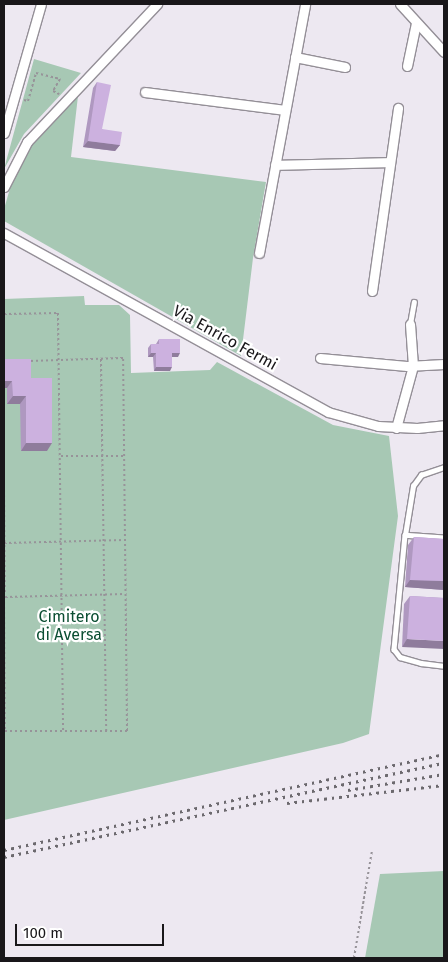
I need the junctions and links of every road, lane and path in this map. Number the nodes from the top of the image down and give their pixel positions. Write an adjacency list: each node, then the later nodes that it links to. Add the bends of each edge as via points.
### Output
1 (40, 4): 11 (street)
2 (157, 4): 12 (street)
3 (304, 4): 7 (street)
4 (400, 4): 5 (street)
5 (416, 23): 6 (street); 9 (street)
6 (444, 52)
7 (295, 56): 8 (street); 14 (street)
8 (345, 66)
9 (406, 66)
10 (145, 92): 14 (street)
11 (14, 97): 12 (path, via 28,101 36,73 60,79 53,91 62,96 59,99); 15 (street)
12 (63, 102): 18 (street, via 20,150)
13 (398, 108): 16 (street)
14 (285, 110): 17 (street)
15 (4, 133)
16 (390, 162): 17 (street); 21 (street)
17 (275, 164): 20 (street)
18 (4, 187)
19 (4, 234): 32 (street, Via Enrico Fermi, via 328,412 353,421)
20 (259, 253)
21 (372, 291)
22 (414, 302): 24 (lane)
23 (4, 314): 28 (path, via 58,313)
24 (410, 324): 30 (street)
25 (320, 358): 30 (street)
26 (102, 359): 28 (path); 34 (path); 35 (path, via 123,358)
27 (22, 361): 28 (path)
28 (58, 361): 33 (path)
29 (444, 364): 30 (street)
30 (413, 366): 32 (street)
31 (444, 425): 32 (street, Via Enrico Fermi)
32 (396, 428)
33 (60, 456): 34 (path); 41 (path)
34 (103, 456): 35 (path); 42 (path)
35 (124, 456): 40 (path)
36 (444, 467): 38 (lane, via 421,476 413,486)
37 (4, 485): 43 (path)
38 (405, 535): 39 (lane); 49 (lane)
39 (444, 538)
40 (124, 540): 42 (path); 46 (path)
41 (61, 541): 42 (path); 43 (path); 47 (path)
42 (104, 541): 45 (path)
43 (4, 542): 44 (path)
44 (4, 592): 48 (path)
45 (104, 594): 46 (path); 47 (path); 54 (path)
46 (125, 594): 54 (path, via 127,730)
47 (62, 596): 48 (path); 53 (path)
48 (5, 597): 52 (path)
49 (399, 598): 50 (lane); 51 (lane, via 394,649 400,657)
50 (408, 598)
51 (444, 666)
52 (4, 671): 53 (path, via 5,731)
53 (63, 731): 54 (path)
54 (106, 731)
55 (372, 850): 56 (path)
56 (354, 958)

